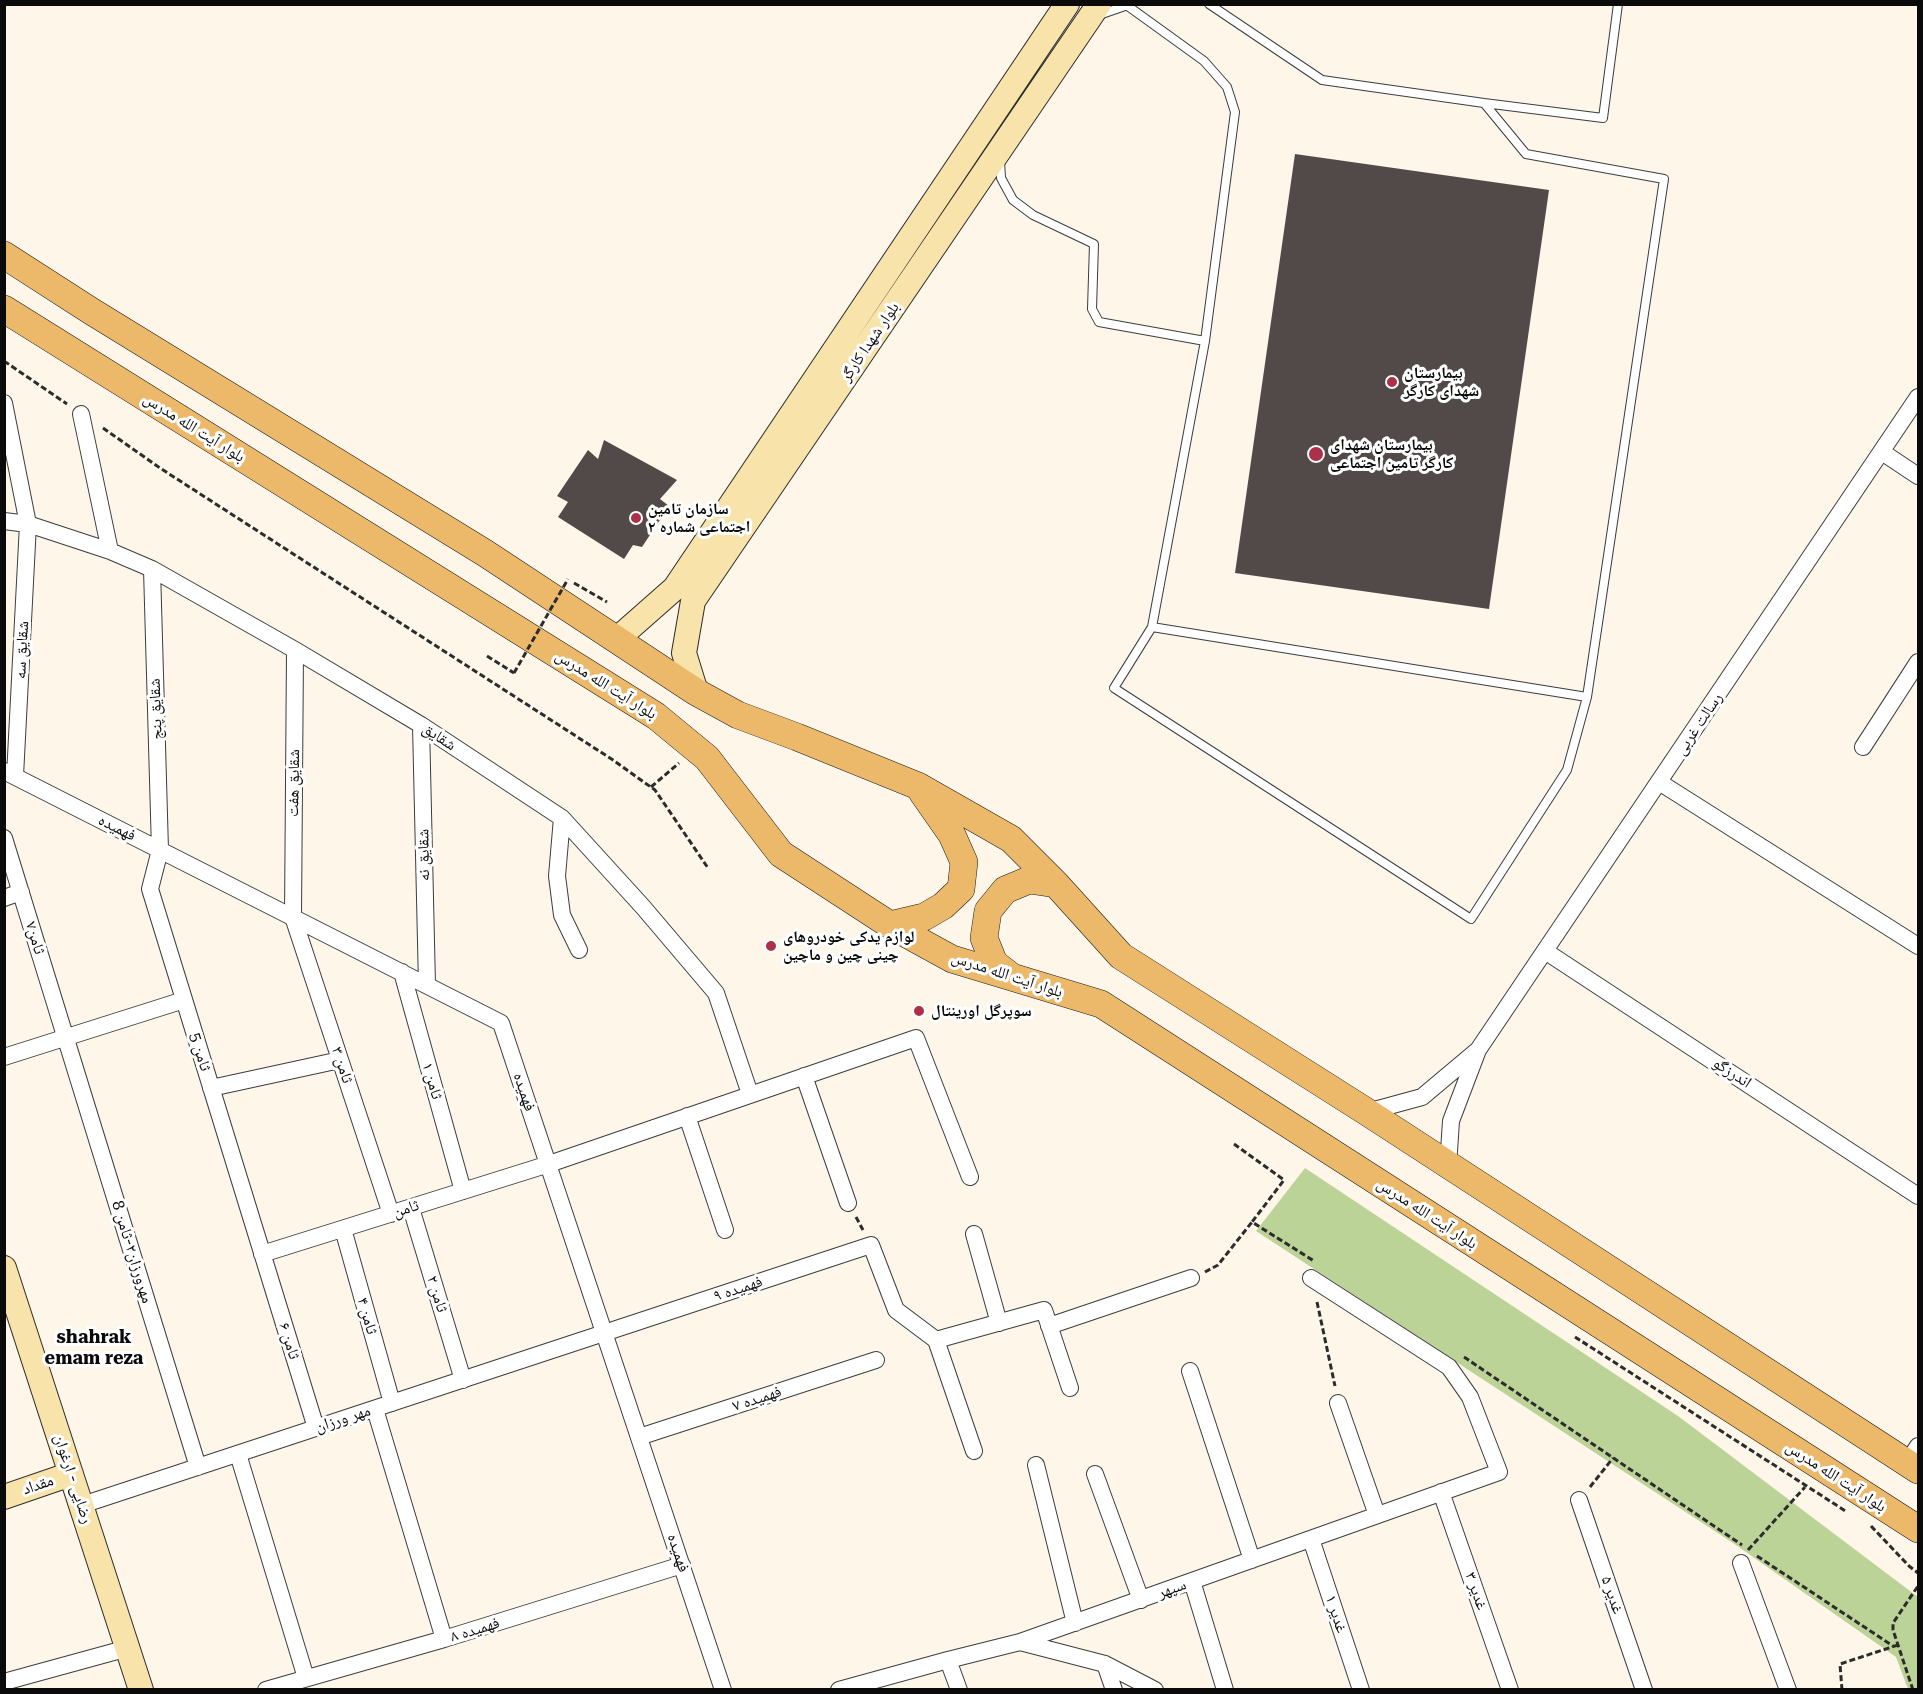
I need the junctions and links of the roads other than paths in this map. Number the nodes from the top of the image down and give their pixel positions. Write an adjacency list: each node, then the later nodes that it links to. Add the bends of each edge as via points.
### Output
1 (1068, 4): 21 (street, بلوار شهدا کارگر, via 675,588)
2 (1209, 4): 6 (lane, via 1322,80)
3 (1618, 4): 6 (lane, via 1603,118)
4 (1125, 5): 5 (lane); 10 (lane, via 1204,61 1227,87 1234,112)
5 (1094, 11): 7 (street, بلوار شهدا کارگر)
6 (1484, 103): 25 (lane, via 1526,154 1664,180)
7 (1000, 150): 10 (lane, via 1001,178 1013,200 1033,215 1094,244 1092,309 1099,322); 24 (street, بلوار شهدا کارگر, via 693,601 684,653)
8 (4, 255): 21 (main road, via 485,553)
9 (4, 309): 38 (main road, بلوار آیت الله مدرس, via 656,716 707,758 781,854)
10 (1204, 341): 20 (lane)
11 (1918, 397): 14 (street, رسالت غربی)
12 (4, 403): 17 (street, شقایق سه)
13 (81, 414): 18 (street)
14 (1882, 452): 15 (street); 29 (street, رسالت غربی)
15 (1918, 476)
16 (4, 522): 17 (street, شقایق)
17 (28, 524): 18 (street, شقایق); 28 (street, شقایق سه)
18 (110, 551): 19 (street, شقایق)
19 (152, 569): 22 (street, شقایق); 33 (street, شقایق پنج)
20 (1152, 627): 25 (lane); 25 (lane, via 1114,688 1471,919 1568,770)
21 (616, 640): 24 (main road)
22 (295, 650): 26 (street, شقایق); 37 (street, شقایق هفت)
23 (1918, 662): 27 (street)
24 (696, 692): 30 (main road, via 738,715)
25 (1587, 697)
26 (421, 725): 31 (street, شقایق); 44 (street, شقایق نه)
27 (1863, 747)
28 (10, 774): 33 (street, فهمیده)
29 (1659, 782): 39 (street); 41 (street, رسالت غربی)
30 (918, 786): 34 (main road, via 1011,839); 38 (main road, via 952,835 964,862 961,889 944,906 924,917)
31 (562, 818): 40 (street, via 557,876 562,915); 52 (street, شقایق, via 716,993)
32 (4, 838): 35 (street, ثامن۷)
33 (160, 850): 37 (street, فهمیده); 45 (street, ثامن 5, via 150,889)
34 (1056, 884): 43 (main road, via 1029,880 1005,890 988,911 984,938 994,963); 53 (main road, via 1121,956)
35 (21, 892): 36 (street); 46 (street, ثامن۷)
36 (4, 898)
37 (293, 917): 42 (street, فهمیده); 49 (street, ثامن ۳)
38 (890, 925): 43 (main road, بلوار آیت الله مدرس, via 952,959)
39 (1918, 946)
40 (579, 950)
41 (1545, 951): 47 (street, رسالت غربی); 59 (street, اندرزگو)
42 (402, 972): 44 (street, فهمیده); 58 (street, ثامن ۱)
43 (1015, 980): 95 (main road, بلوار آیت الله مدرس, via 1101,1004)
44 (427, 985): 55 (street, فهمیده, via 501,1023)
45 (184, 1000): 46 (street); 51 (street, ثامن 5)
46 (66, 1037): 48 (street); 87 (street, مهرورزان۲-ثامن 8)
47 (1479, 1050): 53 (street, رسالت غربی, via 1422,1097); 56 (street, رسالت غربی, via 1451,1121)
48 (4, 1057)
49 (340, 1060): 51 (street); 62 (street, ثامن ۳)
50 (804, 1076): 52 (street, ثامن); 57 (street, ثامن, via 916,1038); 60 (street)
51 (211, 1088): 66 (street, ثامن 5)
52 (750, 1094): 54 (street, ثامن)
53 (1367, 1112): 56 (main road)
54 (687, 1116): 55 (street, ثامن); 64 (street)
55 (549, 1164): 58 (street, ثامن); 72 (street, فهمیده)
56 (1448, 1166): 85 (main road)
57 (970, 1176)
58 (463, 1191): 61 (street, ثامن)
59 (1918, 1196)
60 (848, 1203)
61 (411, 1208): 62 (street, ثامن); 76 (street, ثامن ۲)
62 (391, 1214): 63 (street, ثامن)
63 (343, 1229): 66 (street, ثامن); 78 (street, ثامن ۴)
64 (725, 1230)
65 (974, 1234): 70 (street)
66 (262, 1254): 81 (street, ثامن ۶)
67 (4, 1268): 88 (street, رضایی - ارغوان)
68 (1316, 1272): 90 (street, سپهر, via 1449,1367 1470,1397 1499,1472)
69 (1191, 1278): 71 (street)
70 (999, 1323): 71 (street, via 1044,1310); 73 (street)
71 (1049, 1326): 77 (street)
72 (605, 1333): 73 (street, فهمیده ۹, via 871,1245 896,1310); 76 (street, مهر ورزان); 82 (street, فهمیده)
73 (936, 1340): 83 (street)
74 (876, 1360): 82 (street, فهمیده ۷)
75 (1190, 1371): 98 (street)
76 (463, 1380): 78 (street, مهر ورزان)
77 (1070, 1388)
78 (392, 1403): 80 (street, مهر ورزان)
79 (1338, 1403): 94 (street)
80 (375, 1409): 81 (street, مهر ورزان); 103 (street)
81 (316, 1428): 84 (street, مهر ورزان)
82 (639, 1437): 99 (street, فهمیده)
83 (974, 1451)
84 (238, 1454): 87 (street, مهر ورزان); 108 (street)
85 (1915, 1460)
86 (1035, 1466): 102 (street)
87 (198, 1467): 93 (street, مهر ورزان)
88 (71, 1474): 91 (street, مقداد); 93 (street, رضایی - ارغوان)
89 (1095, 1474): 101 (street)
90 (1441, 1492): 94 (street, سپهر); 119 (street, غدیر ۳)
91 (4, 1497)
92 (1579, 1500): 120 (street, غدیر ۵)
93 (82, 1505): 105 (street, رضایی - ارغوان)
94 (1377, 1515): 96 (street, سپهر)
95 (1918, 1529)
96 (1311, 1539): 98 (street, سپهر); 118 (street, غدیر ۱)
97 (1745, 1556): 121 (street)
98 (1252, 1560): 100 (street, سپهر)
99 (682, 1565): 103 (street, فهمیده ۸); 112 (street, فهمیده)
100 (1192, 1581): 101 (street, سپهر); 117 (street)
101 (1141, 1600): 102 (street, سپهر)
102 (1075, 1623): 104 (street, سپهر)
103 (444, 1639): 108 (street, فهمیده ۸)
104 (1020, 1642): 106 (street, سپهر); 107 (street)
105 (128, 1648): 109 (street); 110 (street, رضایی - ارغوان)
106 (948, 1660): 113 (street, سپهر); 114 (street)
107 (1105, 1664): 115 (street); 116 (street)
108 (306, 1678): 111 (street, فهمیده ۸)
109 (4, 1682)
110 (141, 1689)
111 (266, 1689)
112 (723, 1689)
113 (839, 1689)
114 (959, 1689)
115 (1114, 1689)
116 (1155, 1689)
117 (1225, 1689)
118 (1361, 1689)
119 (1510, 1689)
120 (1644, 1689)
121 (1788, 1689)

